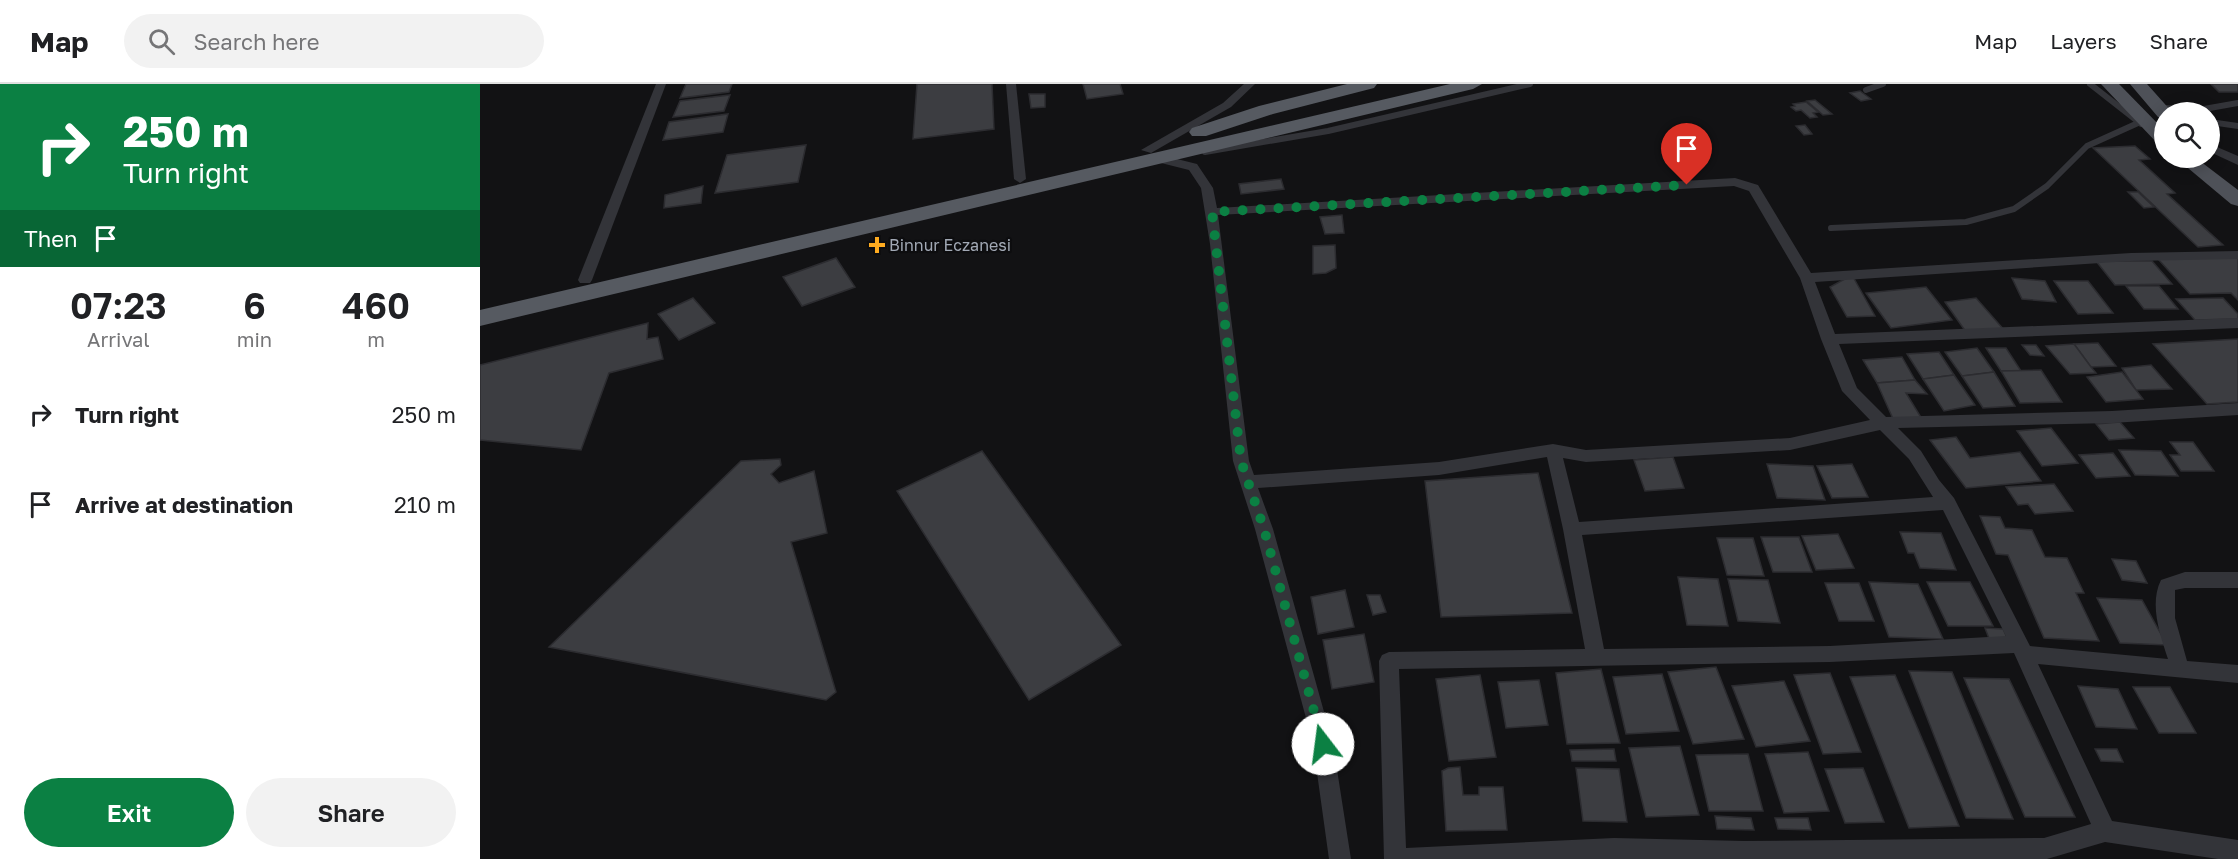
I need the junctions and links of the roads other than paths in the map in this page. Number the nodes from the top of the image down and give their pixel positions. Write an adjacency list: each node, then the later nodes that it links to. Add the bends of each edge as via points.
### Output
1 (662, 84): 33 (street)
2 (1011, 84): 26 (street)
3 (1250, 84): 22 (street, via 1227,105)
4 (1368, 84): 22 (highway, via 1266,110)
5 (1473, 84): 11 (highway)
6 (1530, 84): 22 (lane, via 1278,142)
7 (1883, 84): 12 (lane)
8 (2090, 84): 16 (lane)
9 (2109, 84): 19 (main road)
10 (2138, 84): 13 (main road)
11 (1428, 88): 22 (highway)
12 (1866, 90)
13 (2155, 102)
14 (2238, 103): 15 (lane)
15 (2220, 106)
16 (2138, 123): 20 (lane); 30 (lane, via 2087,146 2047,186 2014,210 1966,222)
17 (2220, 123): 18 (street)
18 (2238, 126)
19 (2154, 130)
20 (2154, 132)
21 (2220, 153): 23 (street)
22 (1152, 154): 26 (highway); 29 (street, via 1192,167 1207,188); 35 (highway)
23 (2238, 161)
24 (2198, 168): 28 (main road)
25 (2218, 168): 27 (main road)
26 (1020, 179): 33 (highway)
27 (2238, 187)
28 (2238, 200)
29 (1212, 212): 32 (street, via 1735,182 1754,188); 41 (street, via 1241,461)
30 (1831, 228)
31 (2238, 255): 32 (street, via 2131,257)
32 (1807, 278): 37 (street)
33 (585, 280): 34 (highway)
34 (480, 304)
35 (480, 318)
36 (2238, 323): 37 (street)
37 (1828, 339): 39 (street, via 1850,391)
38 (2238, 409): 39 (street, via 2112,417)
39 (1884, 423): 40 (street, via 1790,444 1586,456); 42 (street, via 1915,455)
40 (1553, 450): 41 (street, via 1397,472); 43 (street)
41 (1247, 482): 53 (street, via 1264,529 1323,744)
42 (1948, 503): 43 (street); 45 (street)
43 (1572, 529): 46 (street)
44 (2238, 580): 47 (street, via 2185,580 2167,585 2163,602)
45 (2021, 649): 46 (street); 47 (street); 49 (street)
46 (1596, 657): 54 (street, via 1389,661)
47 (2181, 670): 48 (street)
48 (2238, 674)
49 (2105, 831): 50 (street); 52 (street, via 2044,849)
50 (2238, 851)
51 (1541, 856): 52 (street, via 1614,849); 55 (street)
52 (1745, 856)
53 (1340, 859)
54 (1395, 859)
55 (1403, 859)

